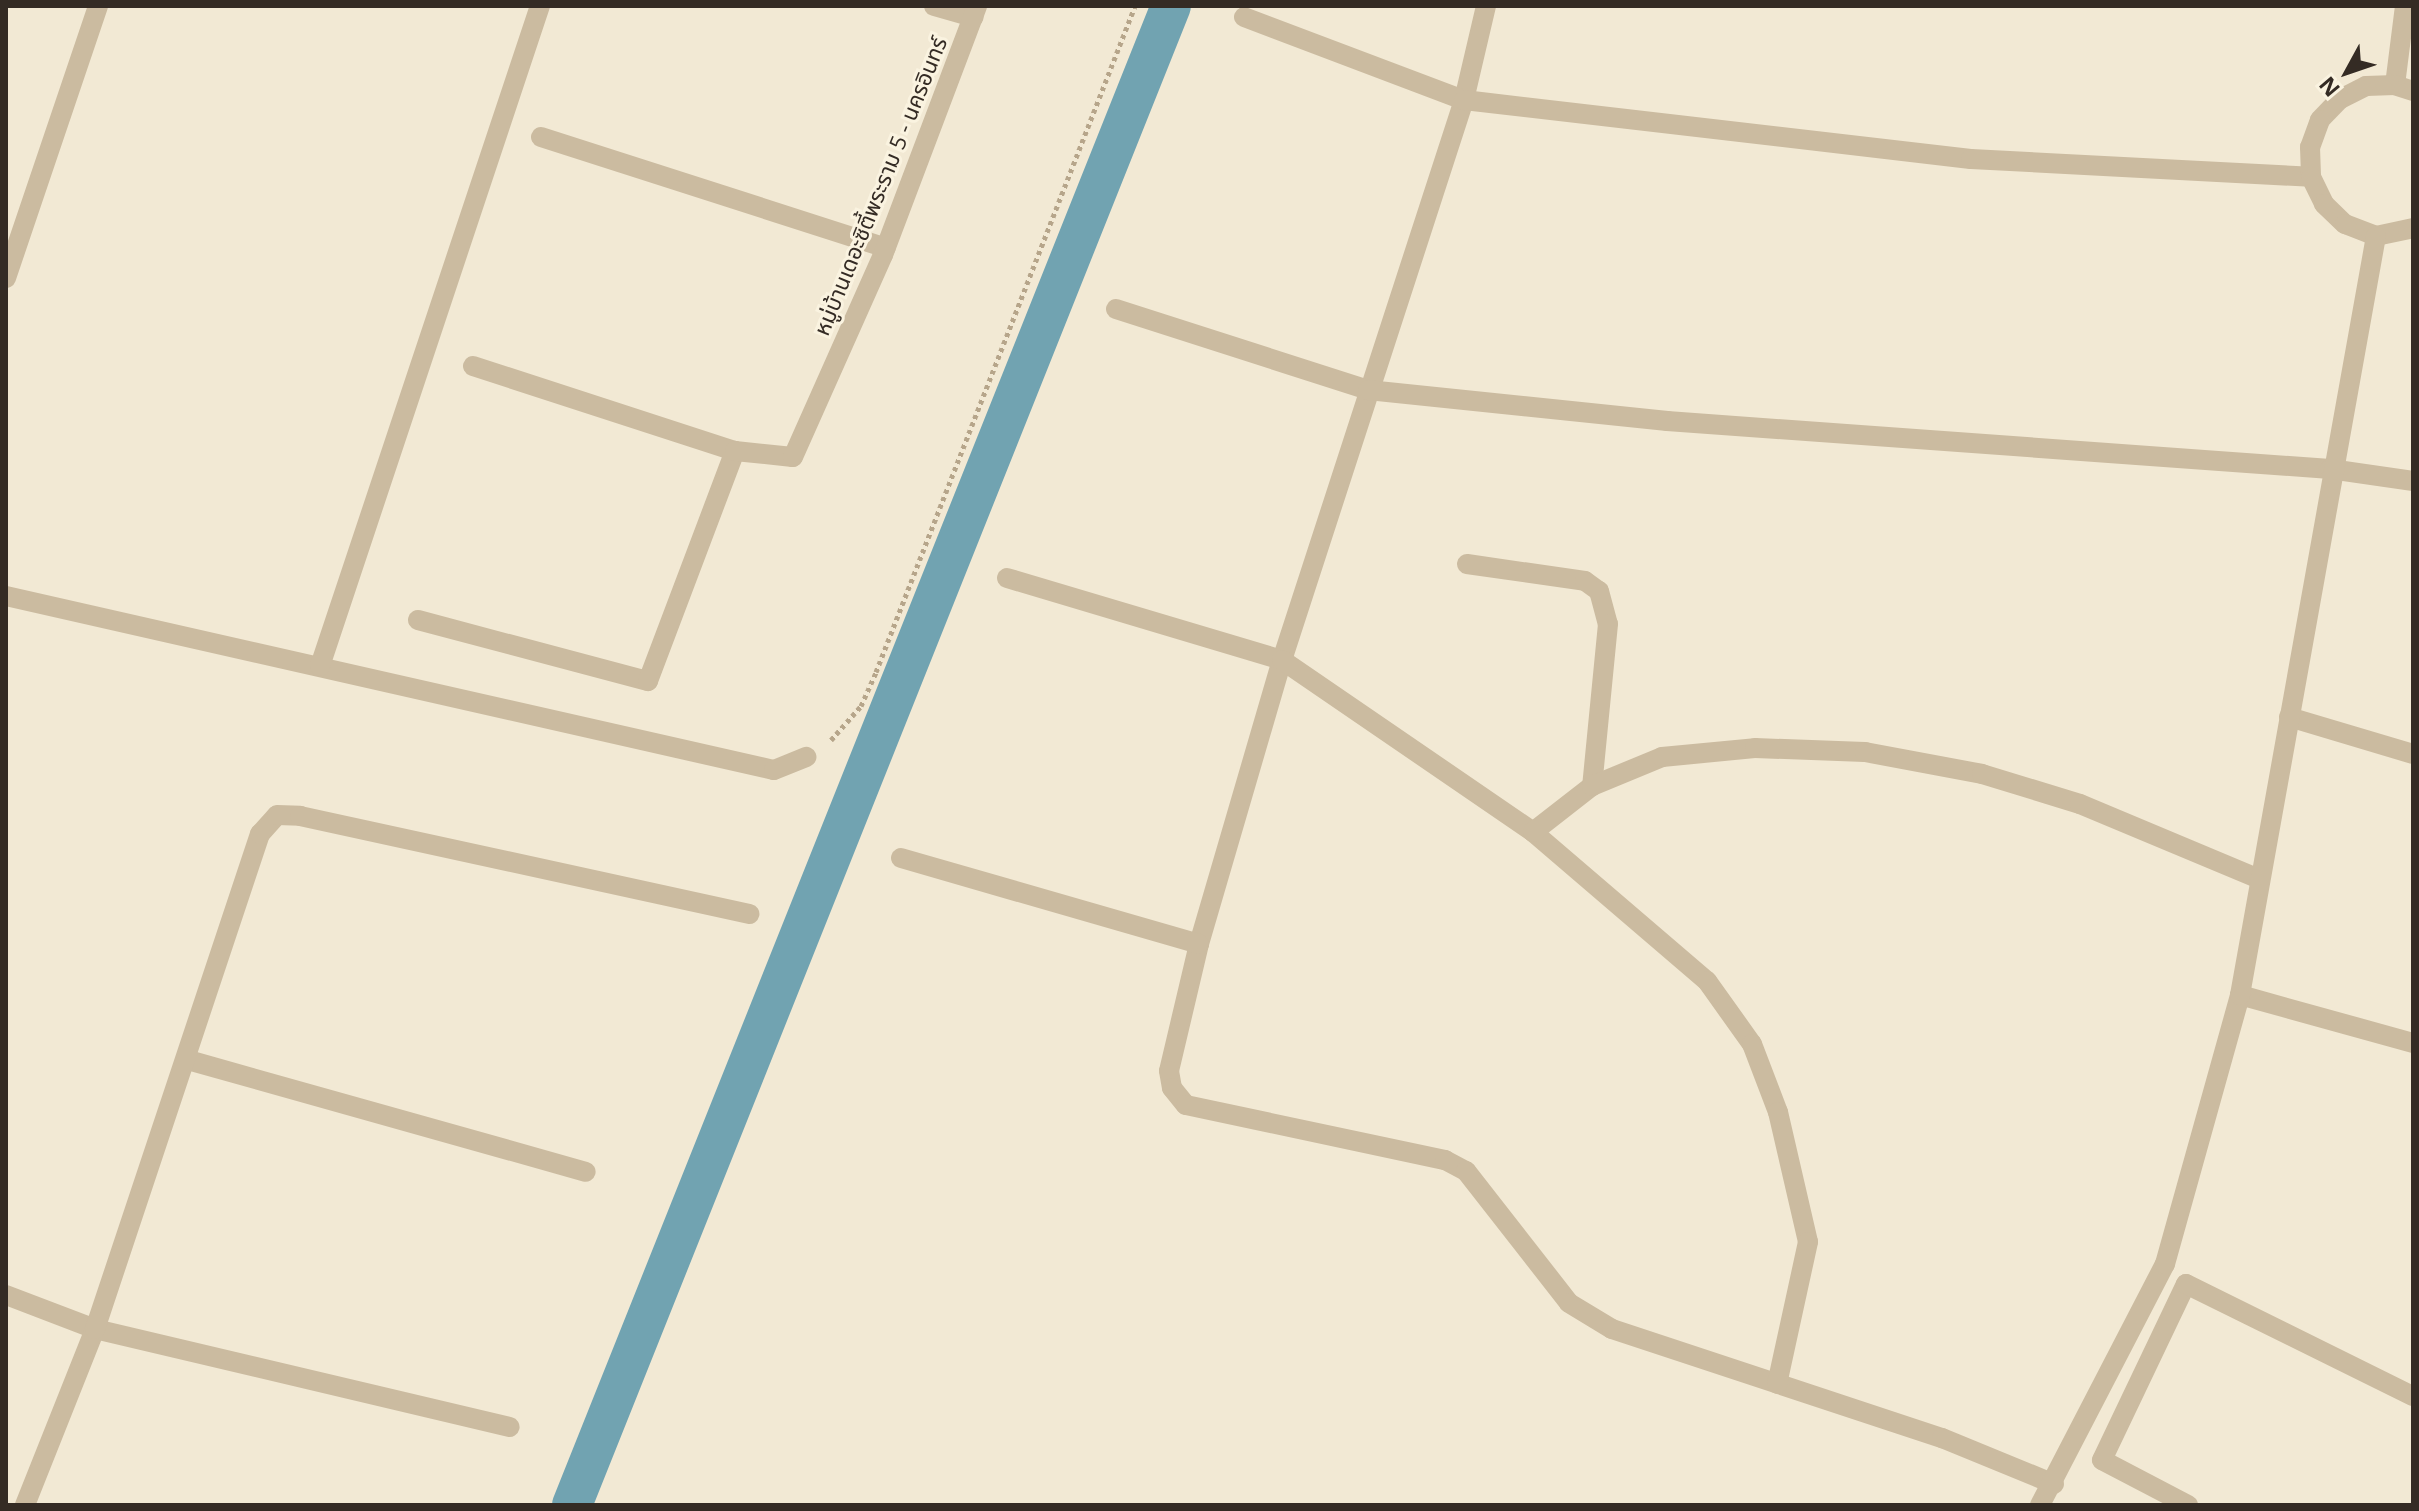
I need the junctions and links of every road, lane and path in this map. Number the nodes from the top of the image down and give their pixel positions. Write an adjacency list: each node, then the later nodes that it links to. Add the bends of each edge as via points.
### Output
1 (98, 6): 16 (street)
2 (540, 6): 28 (street)
3 (934, 6): 7 (street)
4 (1135, 6): 31 (path, via 876,672 861,706 837,736)
5 (1486, 6): 10 (street)
6 (2405, 6): 9 (street)
7 (975, 12): 15 (street, หมู่บ้านเดอะซิตี้พระราม 5 - นครอินทร์)
8 (1244, 17): 10 (street)
9 (2404, 88): 12 (street, via 2366,86 2330,109 2310,147)
10 (1464, 100): 12 (street, via 1971,159); 19 (street)
11 (541, 137): 15 (street)
12 (2311, 177): 14 (street, via 2324,204 2345,224)
13 (2413, 228): 14 (street)
14 (2376, 236): 21 (street)
15 (886, 248): 20 (street, หมู่บ้านเดอะซิตี้พระราม 5 - นครอินทร์, via 793,457)
16 (6, 278)
17 (1116, 309): 19 (street)
18 (473, 366): 20 (street)
19 (1368, 390): 21 (street, via 1667,421); 27 (street)
20 (735, 451): 26 (street, via 648,681)
21 (2330, 469): 22 (street); 29 (street)
22 (2413, 481)
23 (1467, 564): 32 (street, via 1585,581 1599,591 1608,624)
24 (1007, 578): 27 (street)
25 (6, 596): 28 (street)
26 (418, 620)
27 (1282, 660): 33 (street); 37 (street)
28 (320, 666): 31 (street, via 774,770)
29 (2289, 717): 30 (street); 35 (street)
30 (2413, 754)
31 (807, 757)
32 (1592, 786): 33 (street); 35 (street, via 1662,757 1755,748 1865,752 1982,774 2080,804)
33 (1533, 832): 46 (street, via 1707,981 1752,1044 1778,1112 1808,1242)
34 (901, 858): 37 (street)
35 (2259, 879): 38 (street)
36 (749, 914): 40 (street, via 277,815 260,834)
37 (1199, 944): 46 (street, via 1169,1071 1172,1088 1186,1105 1445,1160 1466,1171 1569,1303 1612,1329)
38 (2240, 995): 39 (street); 42 (street)
39 (2413, 1043)
40 (188, 1060): 41 (street); 44 (street)
41 (586, 1172)
42 (2165, 1264): 45 (street); 49 (street)
43 (6, 1295): 44 (street)
44 (95, 1329): 48 (street); 50 (street)
45 (2413, 1382)
46 (1777, 1384): 49 (street, via 1942,1438)
47 (2413, 1396): 52 (street, via 2186,1284 2102,1460)
48 (510, 1427)
49 (2054, 1484): 51 (street)
50 (25, 1505)
51 (2040, 1505)
52 (2188, 1505)

